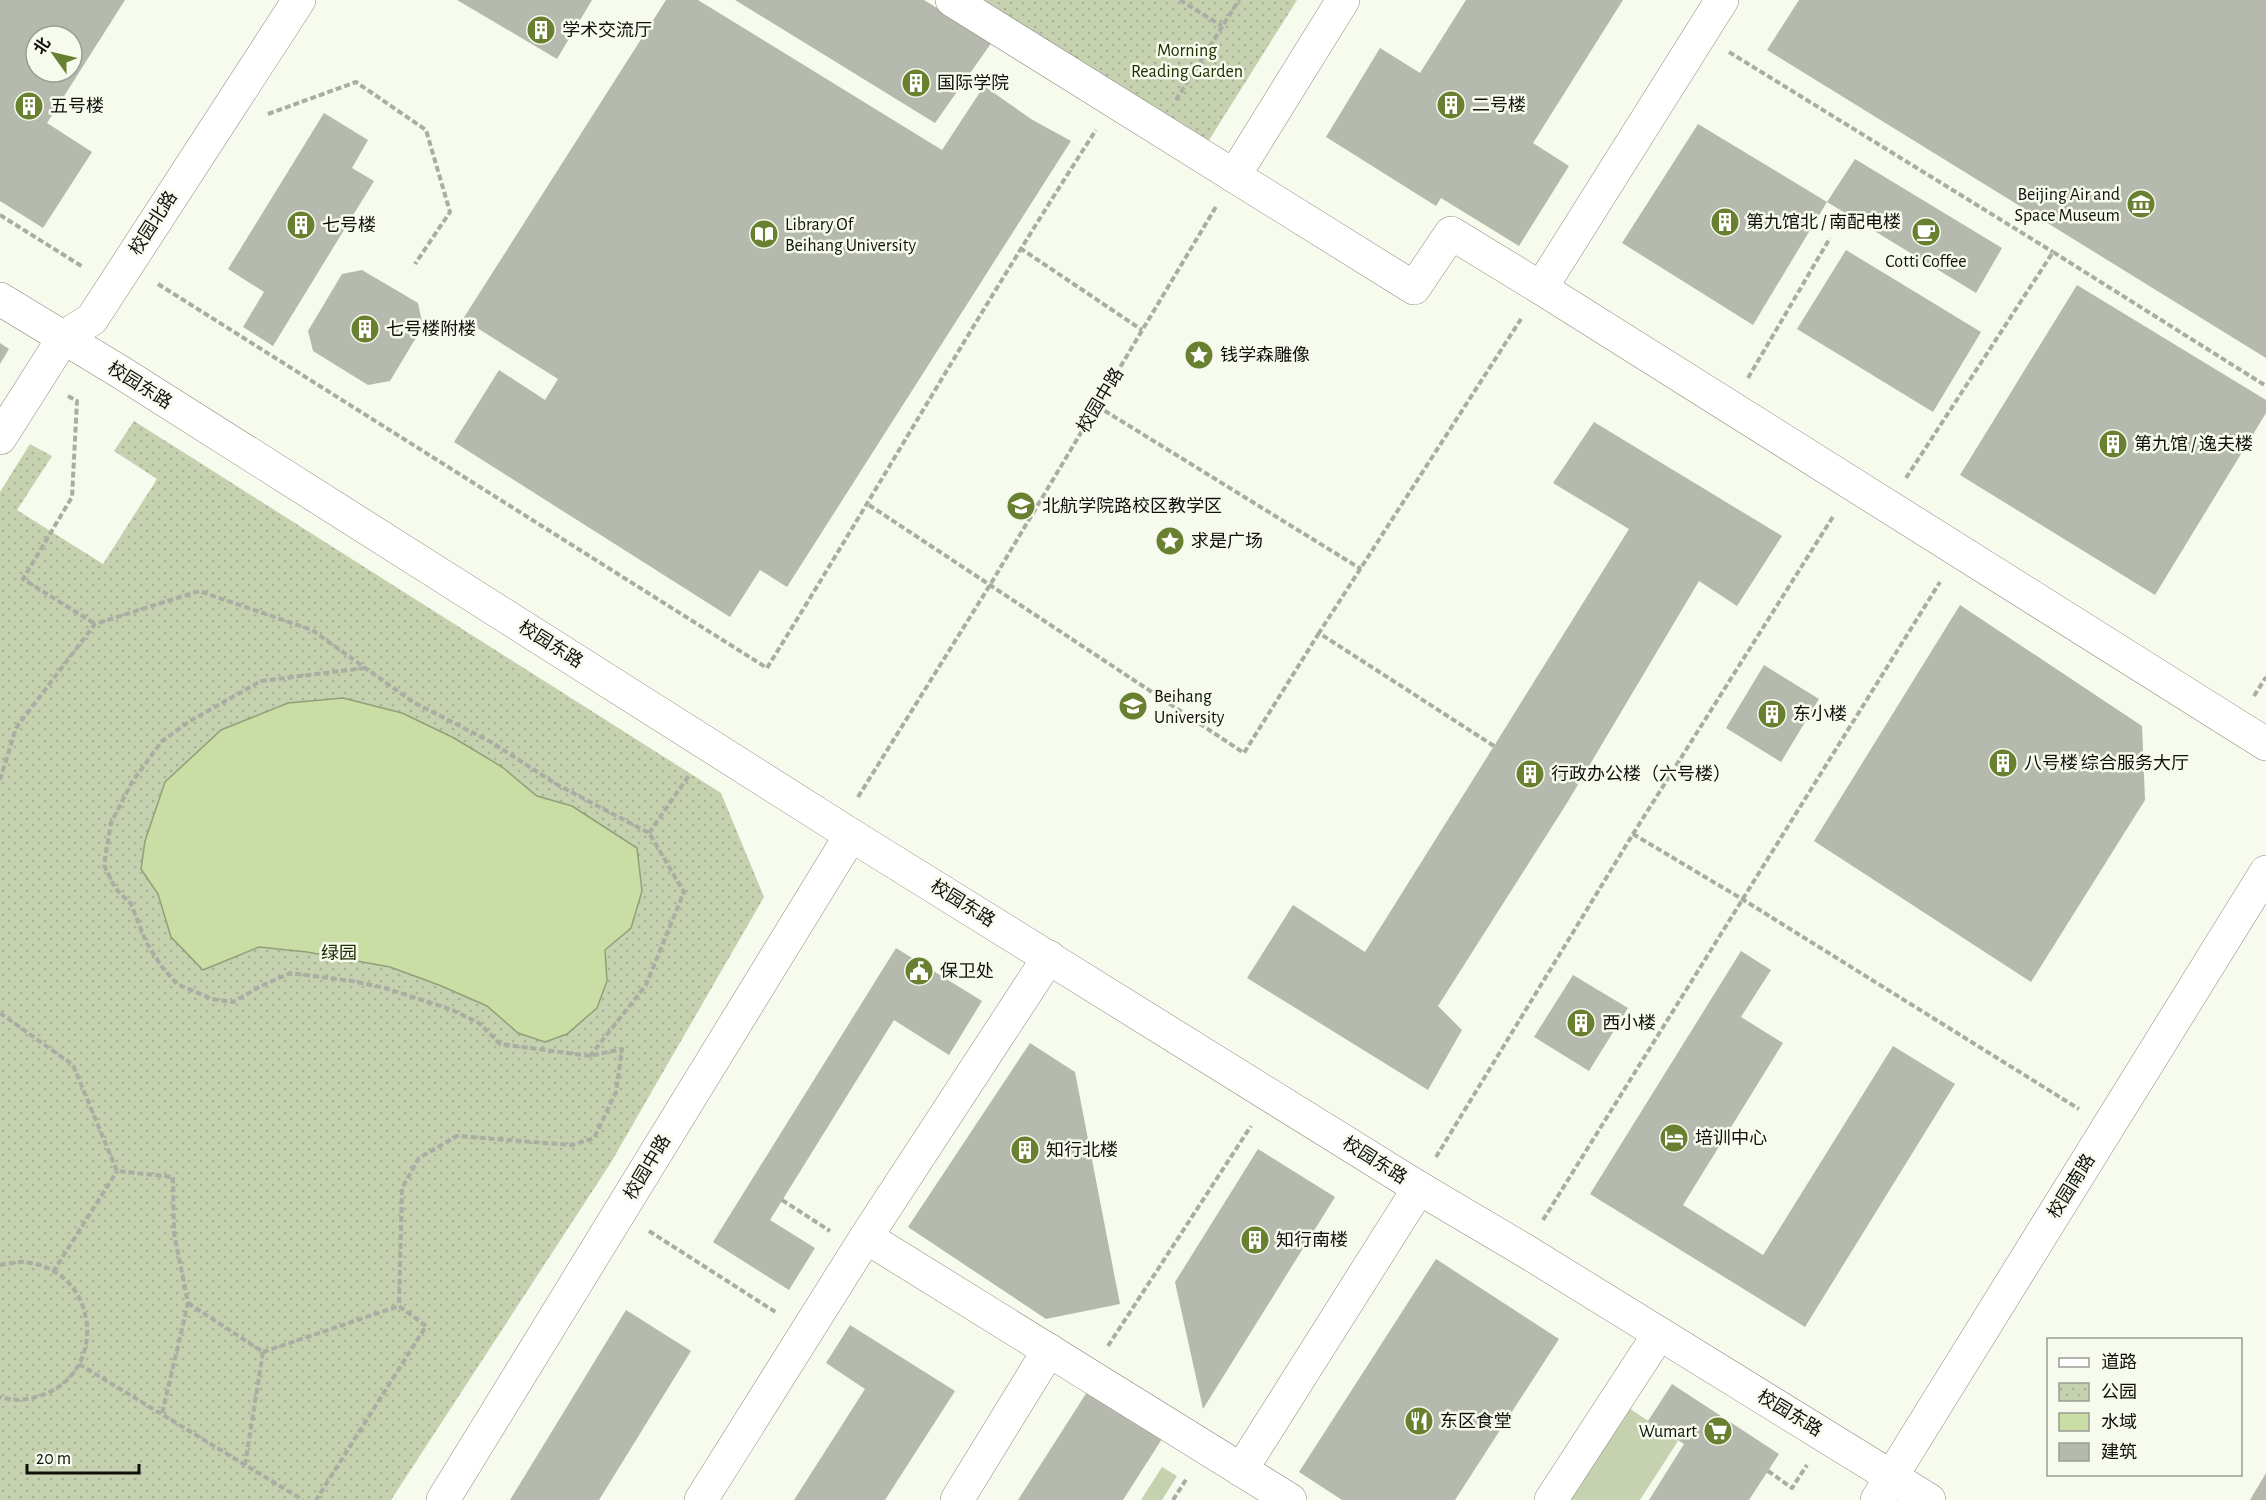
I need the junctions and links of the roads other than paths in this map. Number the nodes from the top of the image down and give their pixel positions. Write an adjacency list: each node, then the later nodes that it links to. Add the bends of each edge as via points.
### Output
1 (299, 0): 8 (lane, 校园北路, via 92,319)
2 (952, 0): 5 (lane)
3 (1343, 0): 5 (lane)
4 (1722, 0): 6 (lane)
5 (1234, 176): 6 (lane, via 1414,288 1451,233)
6 (1541, 288): 10 (lane)
7 (0, 299): 8 (lane, 校园东路)
8 (64, 337): 9 (lane, 校园北路); 11 (lane, 校园东路)
9 (0, 438)
10 (2266, 744)
11 (852, 835): 13 (lane, 校园东路); 20 (lane, 校园中路)
12 (2266, 872): 19 (lane, 校园南路)
13 (1049, 957): 14 (lane, 校园东路); 15 (lane)
14 (1419, 1188): 16 (lane, 校园东路); 18 (lane)
15 (862, 1243): 17 (lane); 21 (lane)
16 (1659, 1334): 19 (lane, 校园东路); 24 (lane)
17 (1049, 1350): 18 (lane); 22 (lane)
18 (1241, 1470): 23 (lane)
19 (1884, 1488): 25 (lane, 校园东路)
20 (442, 1500)
21 (701, 1500)
22 (957, 1500)
23 (1290, 1500)
24 (1551, 1500)
25 (1929, 1500)

